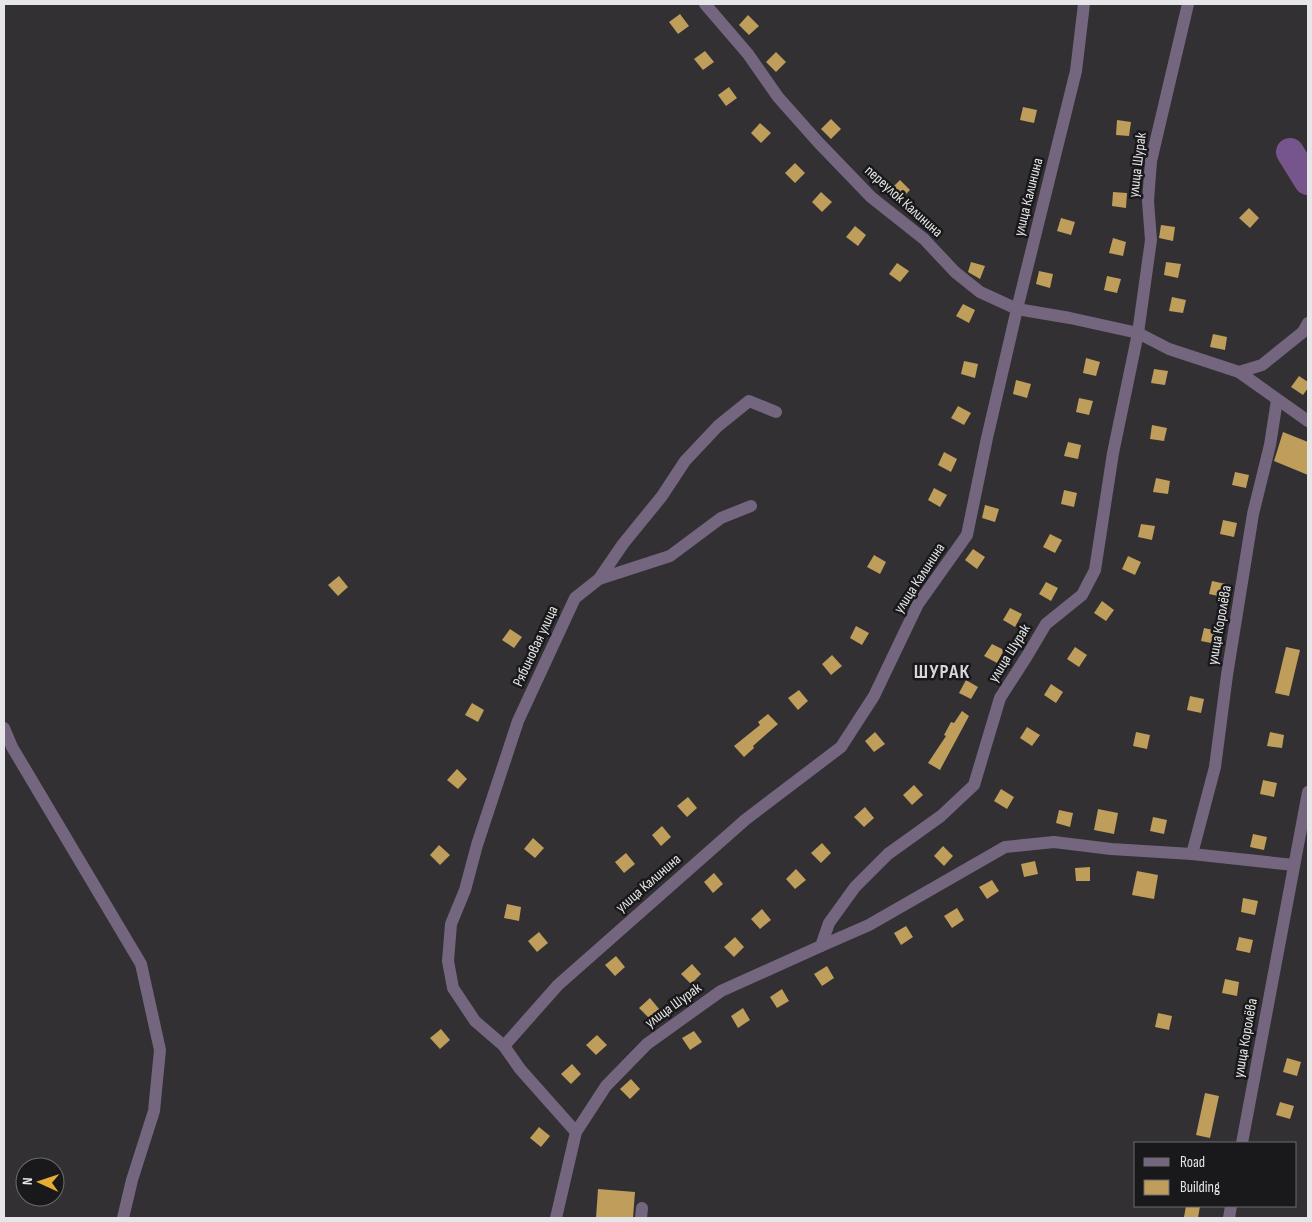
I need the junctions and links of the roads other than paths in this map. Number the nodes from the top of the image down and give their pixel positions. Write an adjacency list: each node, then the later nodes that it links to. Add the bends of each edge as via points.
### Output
1 (705, 4): 4 (street, переулок Калинина, via 748,54 778,97 871,197 924,239 955,272 980,292)
2 (1084, 4): 4 (street, улица Калинина, via 1076,71)
3 (1188, 4): 6 (street, улица Шурак, via 1151,161 1148,201 1151,240)
4 (1017, 309): 6 (street, переулок Калинина); 18 (street, улица Калинина, via 967,535 918,604 874,696 840,747 745,820 558,985)
5 (1308, 323): 7 (street, via 1303,332 1262,365)
6 (1138, 334): 7 (street, via 1169,349); 17 (street, улица Шурак, via 1113,453 1095,570 1082,595 1046,624 1000,698 974,785 941,816 888,854 855,887 829,923)
7 (1239, 372): 8 (street)
8 (1276, 400): 10 (street); 15 (street, улица Королёва, via 1270,445 1254,514 1215,767)
9 (776, 412): 12 (street, Рябиновая улица, via 749,401 718,426 685,461)
10 (1308, 422)
11 (751, 506): 12 (street, via 721,518 670,556)
12 (598, 579): 18 (street, Рябиновая улица, via 576,598 518,721 465,890 451,924 448,962 453,988 475,1021)
13 (4, 728): 21 (street, via 12,747 141,964 160,1050 154,1111)
14 (1308, 792): 16 (street, улица Королёва)
15 (1192, 854): 16 (street, улица Шурак); 17 (street, улица Шурак, via 1054,842 1005,848 869,925)
16 (1294, 865): 20 (street, улица Королёва)
17 (821, 946): 19 (street, улица Шурак, via 721,991 647,1044 606,1086)
18 (504, 1046): 19 (street)
19 (576, 1132): 22 (street)
20 (1242, 1142)
21 (123, 1218)
22 (556, 1218)

